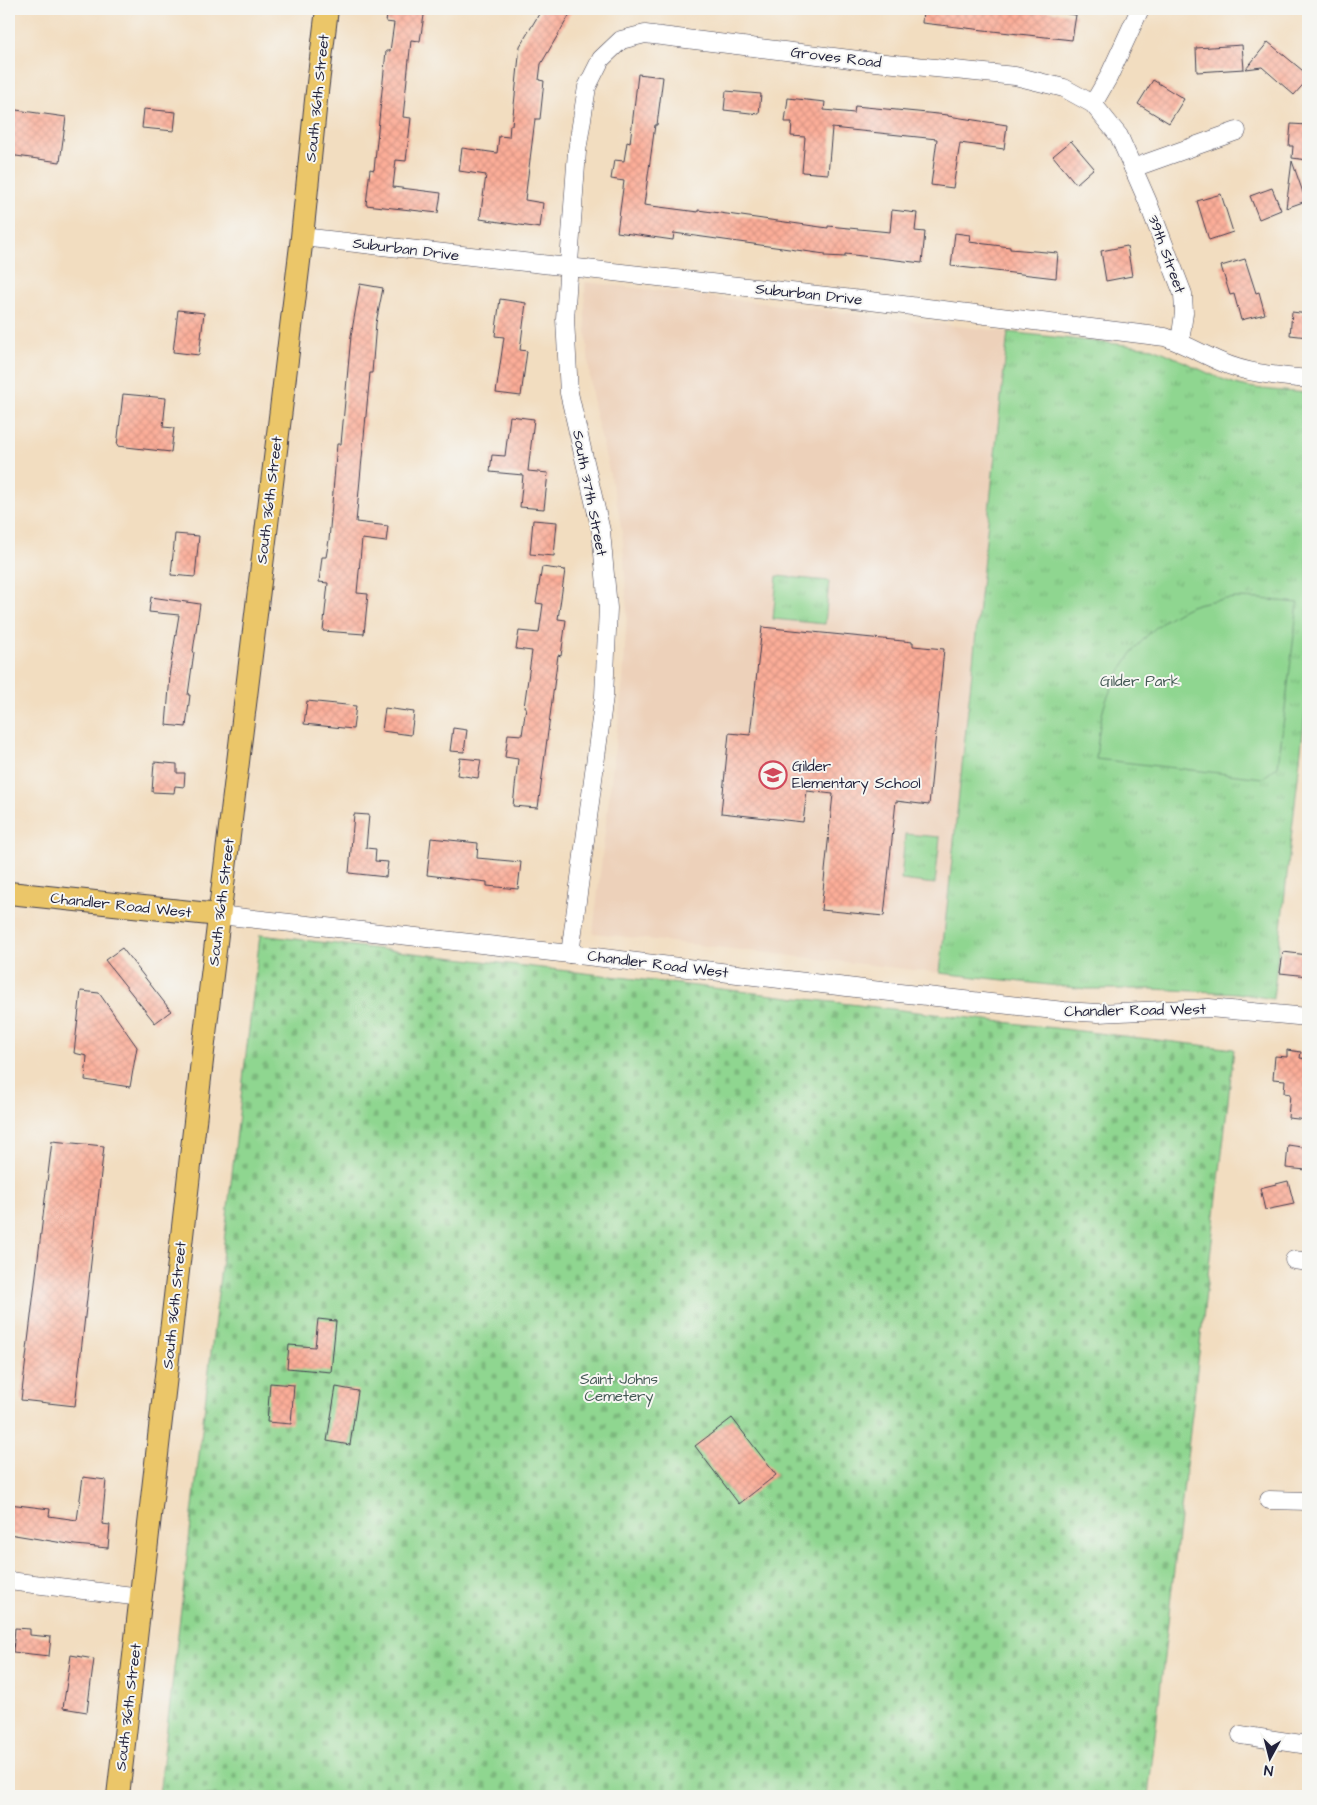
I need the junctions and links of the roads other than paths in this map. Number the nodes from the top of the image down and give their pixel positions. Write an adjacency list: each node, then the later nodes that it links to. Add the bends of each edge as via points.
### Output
1 (327, 9): 7 (main road, South 36th Street)
2 (1140, 9): 3 (street)
3 (1093, 104): 5 (street, Groves Road, via 1064,88 1015,76 645,34 621,40 601,59 588,87); 6 (street, Groves Road, via 1119,136)
4 (1238, 131): 6 (street)
5 (577, 151): 8 (street, South 37th Street)
6 (1133, 168): 9 (street, 39th Street, via 1183,294)
7 (302, 237): 8 (street, Suburban Drive); 12 (main road, South 36th Street)
8 (570, 268): 9 (street, Suburban Drive, via 871,301 1165,337); 13 (street, South 37th Street, via 565,320 569,393 601,531 608,608 604,696)
9 (1180, 342): 10 (street, Suburban Drive, via 1237,368)
10 (1308, 379)
11 (9, 893): 12 (main road, Chandler Road West)
12 (219, 915): 13 (street, Chandler Road West); 18 (main road, South 36th Street)
13 (570, 954): 14 (street, Chandler Road West, via 1064,1011 1098,1013 1208,1008)
14 (1308, 1017)
15 (1269, 1500): 16 (street)
16 (1308, 1502)
17 (9, 1581): 18 (street)
18 (141, 1597): 21 (main road, South 36th Street)
19 (1241, 1736): 20 (street)
20 (1308, 1745)
21 (118, 1796)

